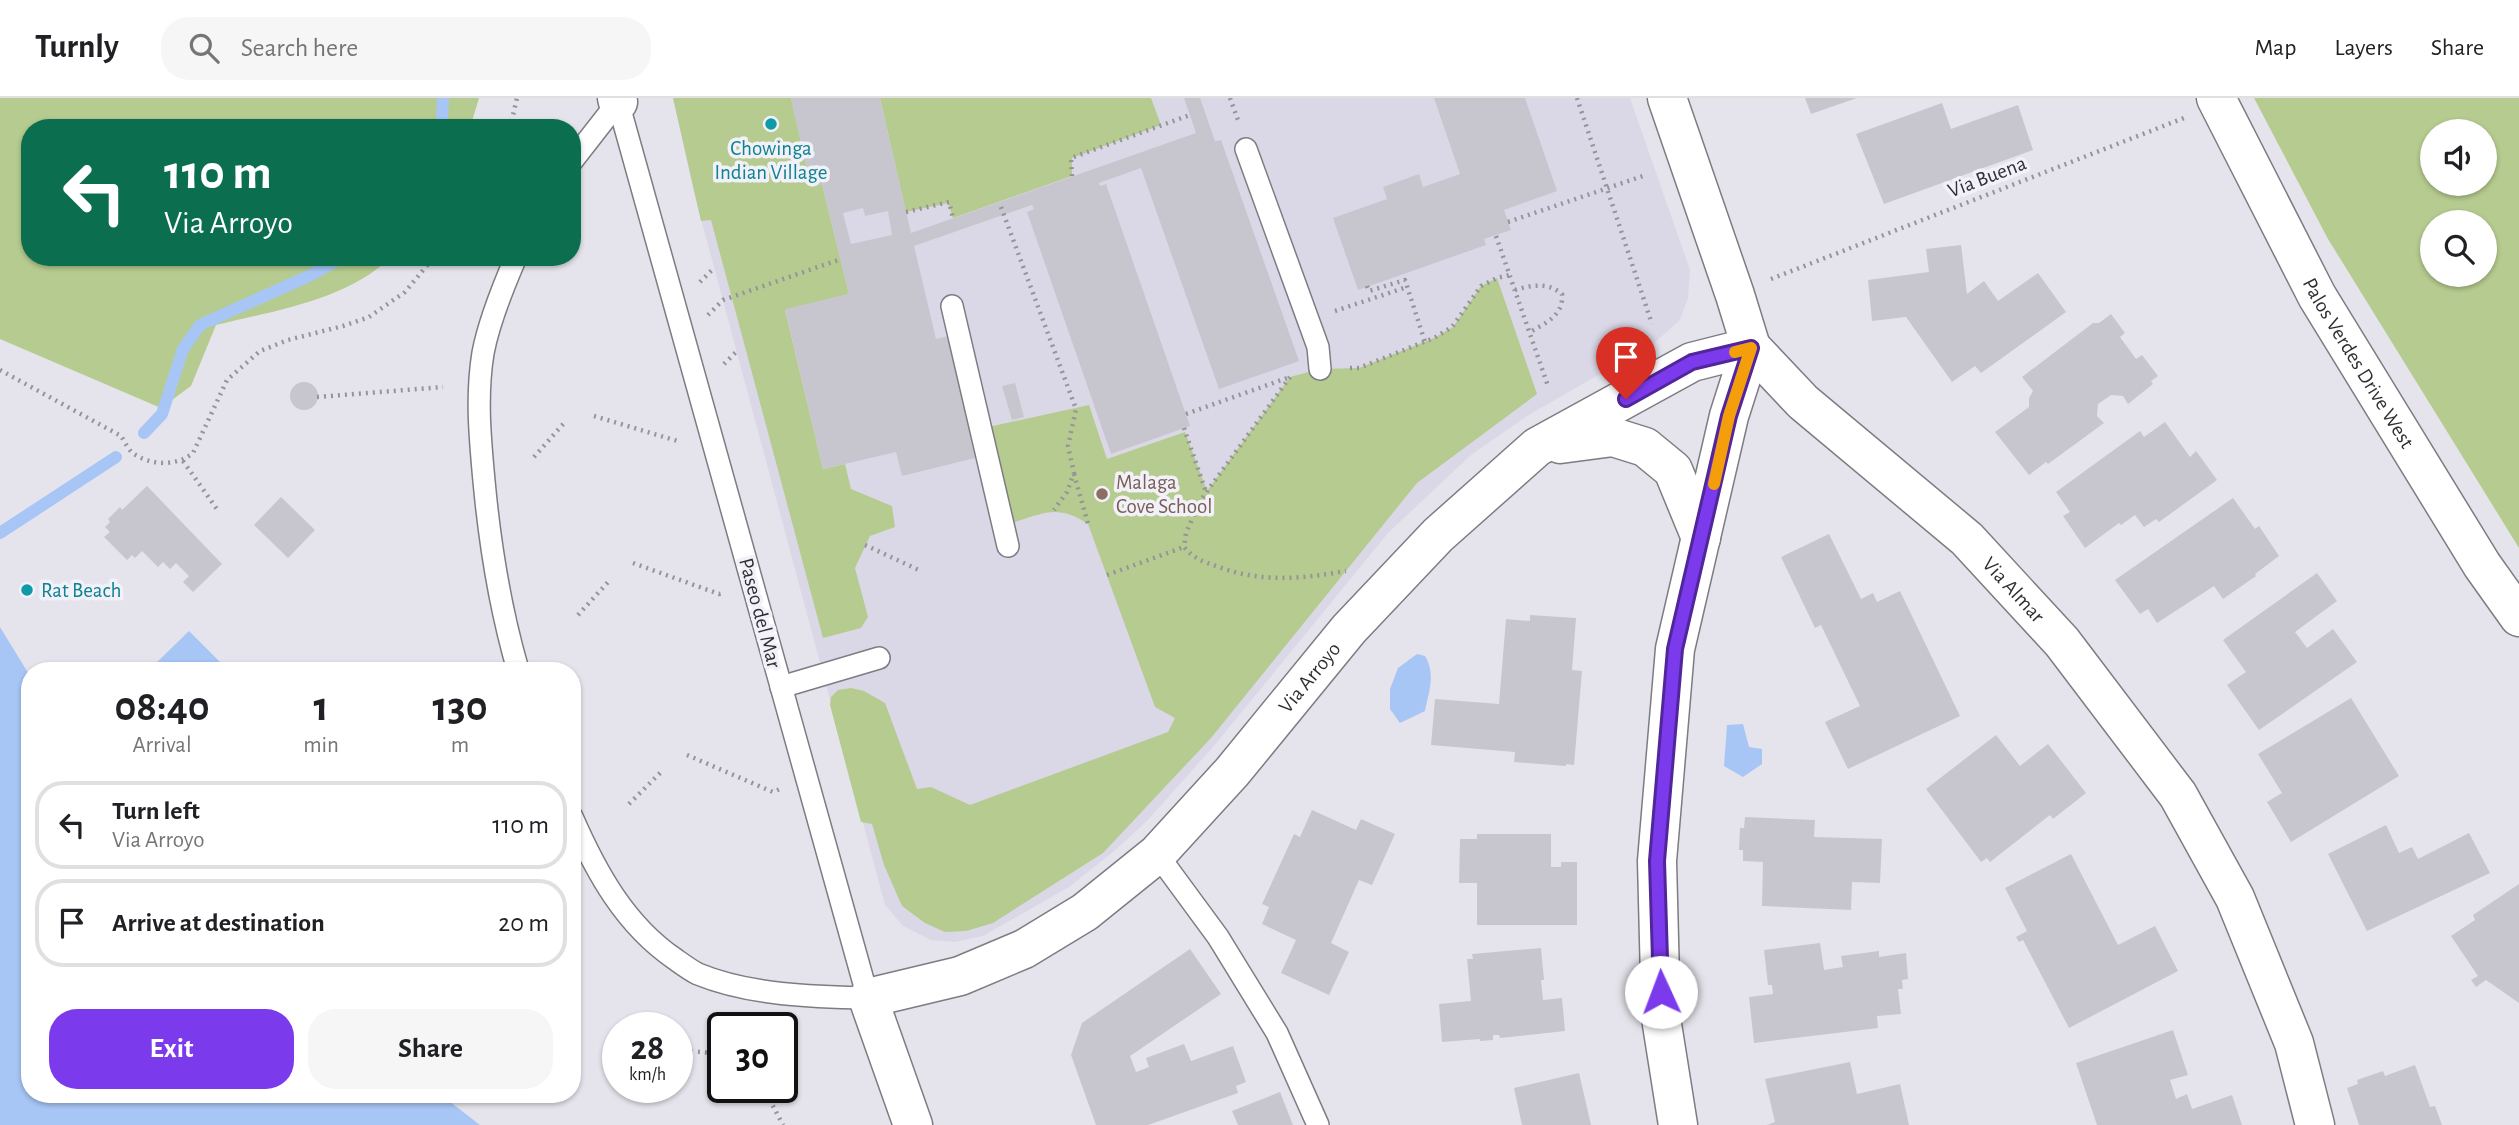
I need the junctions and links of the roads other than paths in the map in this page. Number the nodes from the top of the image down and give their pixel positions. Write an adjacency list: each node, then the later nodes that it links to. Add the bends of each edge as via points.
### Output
1 (1667, 98): 8 (street, Via Almar)
2 (617, 100): 4 (lane); 16 (lane, Paseo del Mar)
3 (2218, 101): 13 (street, Palos Verdes Drive West, via 2317,296)
4 (581, 149)
5 (1247, 149): 9 (lane, via 1318,347)
6 (512, 266): 15 (lane, via 483,352 477,412 491,546)
7 (952, 306): 12 (lane)
8 (1751, 348): 10 (street, Via Arroyo, via 1692,362); 11 (street, via 1729,416); 23 (street, Via Almar, via 1803,402 1967,539 2062,642 2178,795 2235,898 2294,1043)
9 (1320, 369)
10 (1537, 447): 11 (street, via 1613,437 1645,447 1673,470); 18 (street, Via Arroyo, via 1438,535 1349,629 1232,772)
11 (1701, 538): 22 (street, via 1675,649 1657,861 1661,1018)
12 (1008, 546)
13 (2519, 617)
14 (879, 658): 16 (lane)
15 (516, 662)
16 (781, 687): 19 (lane, Paseo del Mar)
17 (581, 836): 19 (lane, via 602,879 637,928 696,973 752,989 807,997)
18 (1157, 854): 19 (street, Via Arroyo, via 1085,912 1024,949 960,976); 21 (lane, via 1218,937 1277,1033)
19 (868, 998): 20 (street, Paseo del Mar)
20 (913, 1125)
21 (1318, 1125)
22 (1678, 1125)
23 (2315, 1125)

